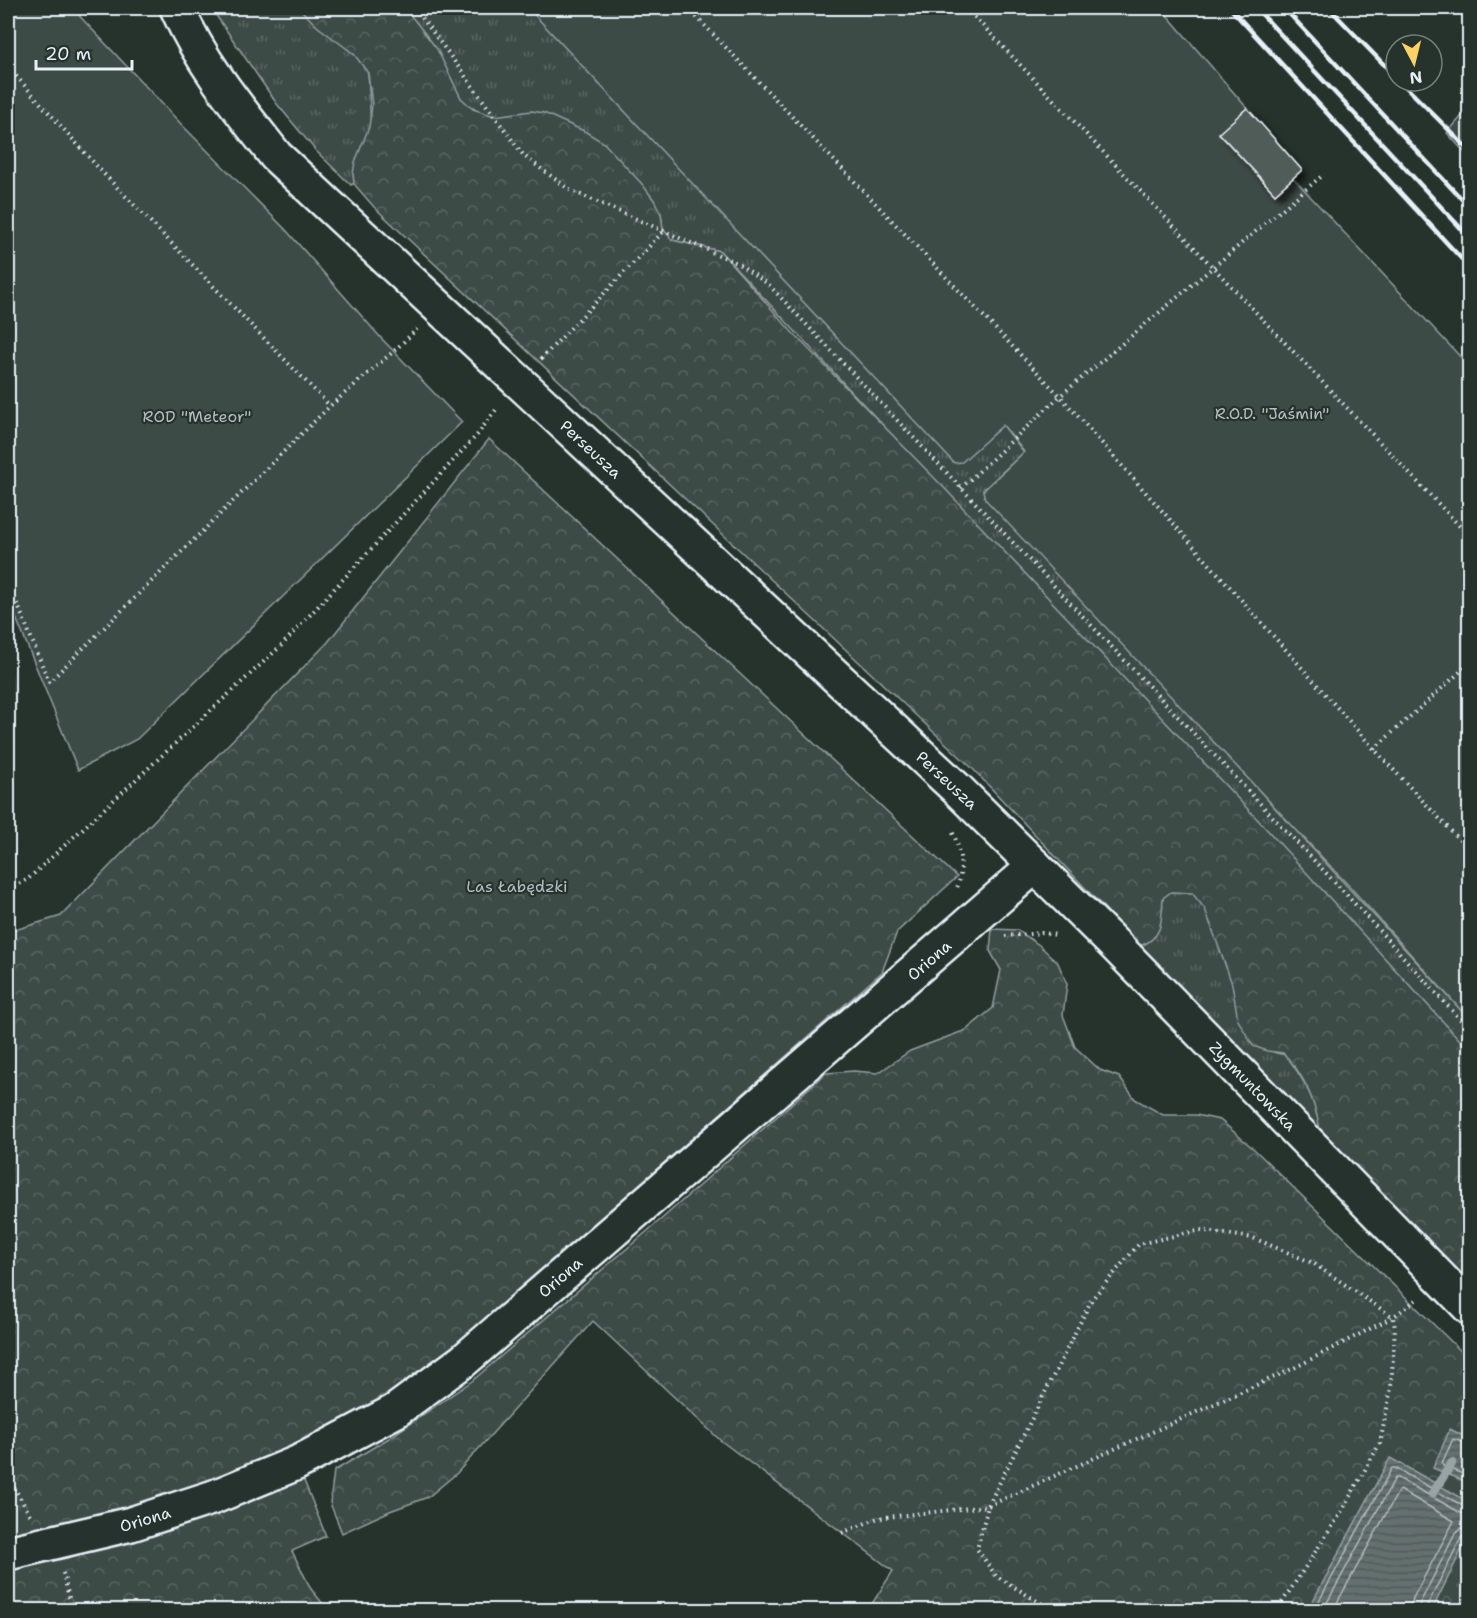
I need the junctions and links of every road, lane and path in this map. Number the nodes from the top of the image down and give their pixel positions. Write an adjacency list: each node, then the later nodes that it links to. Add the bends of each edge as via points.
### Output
1 (177, 8): 20 (street, Perseusza, via 190,37 220,82 276,156)
2 (415, 8): 7 (path, via 524,156 570,190)
3 (688, 8): 11 (path)
4 (966, 8): 8 (path)
5 (8, 69): 13 (path, via 103,173)
6 (1324, 174): 8 (path)
7 (663, 232): 10 (path); 14 (path, via 737,262 768,285)
8 (1212, 267): 11 (path); 15 (path)
9 (394, 351): 13 (path)
10 (534, 367)
11 (1060, 396): 14 (path); 18 (path)
12 (502, 402): 21 (path, via 477,435 283,644 27,879)
13 (330, 406): 16 (path, via 49,682)
14 (961, 488): 24 (path)
15 (1470, 537)
16 (8, 581)
17 (1470, 663): 18 (path)
18 (1374, 749): 19 (path)
19 (1470, 851)
20 (1035, 866): 26 (street, Zygmuntowska); 30 (street, Oriona, via 463,1361 395,1411 297,1463 214,1497 131,1524)
21 (8, 889)
22 (1003, 936): 23 (path)
23 (1062, 936)
24 (1470, 1030)
25 (1422, 1296): 27 (path)
26 (1470, 1308)
27 (1392, 1317): 28 (path, via 1292,1369); 28 (path, via 1312,1263 1253,1238 1200,1230 1140,1244 1092,1299); 32 (path, via 1395,1328 1391,1388 1380,1443 1340,1516)
28 (988, 1506): 29 (path, via 878,1518); 31 (path, via 977,1549 996,1576)
29 (842, 1533)
30 (8, 1553)
31 (1052, 1611)
32 (1277, 1611)

